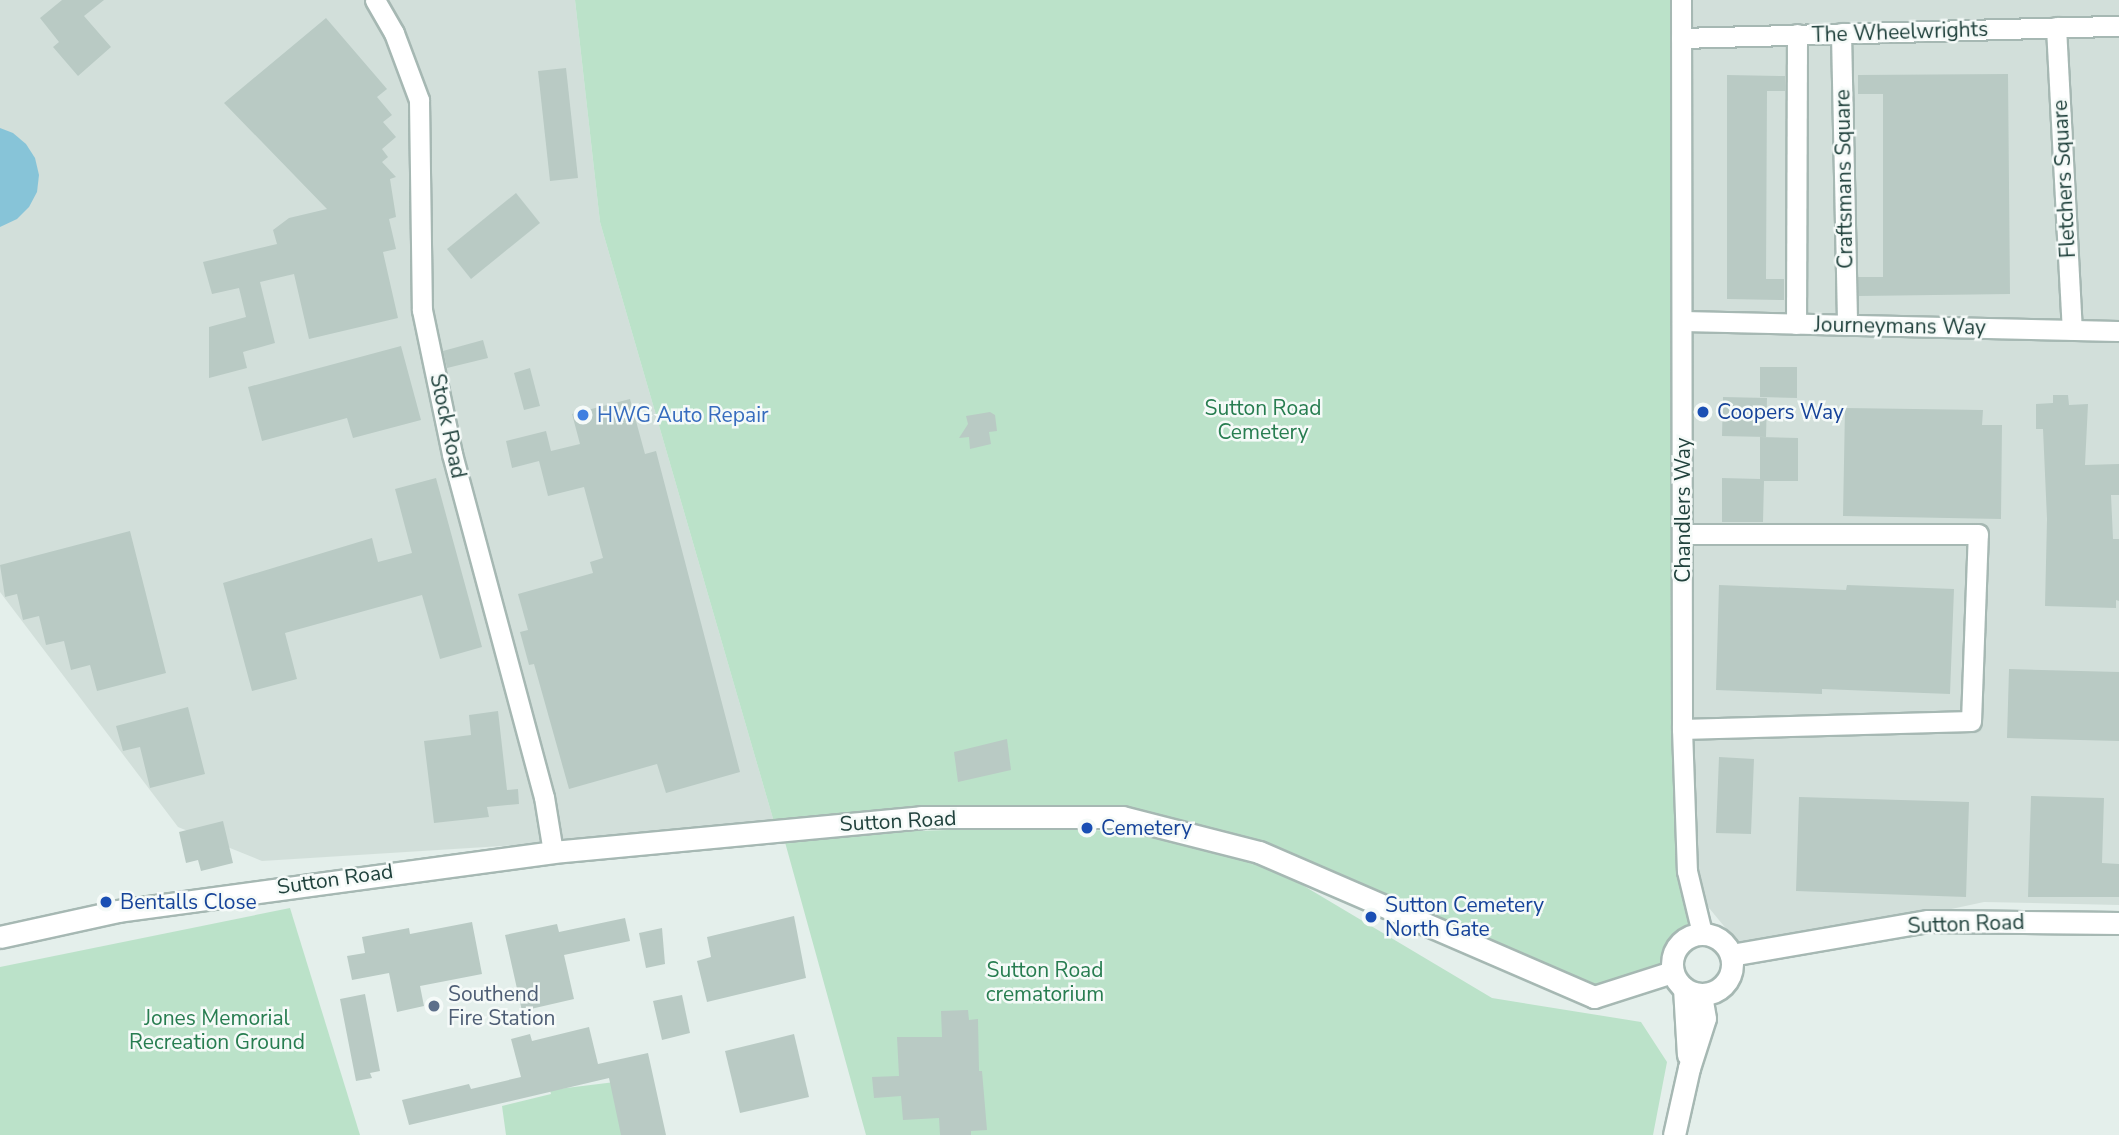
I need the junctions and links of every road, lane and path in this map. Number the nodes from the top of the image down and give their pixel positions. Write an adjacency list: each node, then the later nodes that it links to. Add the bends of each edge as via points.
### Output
1 (375, 0): 15 (street, Stock Road, via 394,33 419,100 422,310 452,454 544,797)
2 (1681, 0): 7 (street, Chandlers Way)
3 (2119, 26): 4 (street, The Wheelwrights)
4 (2056, 27): 5 (street, The Wheelwrights); 11 (street, Fletchers Square)
5 (1841, 33): 6 (street, The Wheelwrights); 10 (street, Craftsmans Square)
6 (1797, 34): 7 (street, The Wheelwrights); 9 (street)
7 (1681, 38): 8 (street, Chandlers Way)
8 (1682, 321): 9 (street, Journeymans Way); 13 (street, Chandlers Way)
9 (1796, 324): 10 (street, Journeymans Way)
10 (1847, 325): 11 (street, Journeymans Way)
11 (2072, 331): 12 (street, Journeymans Way)
12 (2119, 331)
13 (1685, 534): 14 (street, Chandlers Way); 14 (street, via 1978,534 1971,721)
14 (1682, 729): 17 (street, Chandlers Way, via 1687,871)
15 (553, 852): 18 (street, Sutton Road, via 118,911); 20 (street, Sutton Road, via 921,817 1122,817 1259,852 1594,997)
16 (2119, 923): 19 (street, Sutton Road, via 1928,921)
17 (1702, 933): 19 (street, via 1717,937); 20 (street, via 1684,939 1672,954)
18 (0, 937)
19 (1731, 955): 20 (street, Sutton Road, via 1730,976 1718,990)
20 (1686, 985): 21 (street, via 1705,1018)
21 (1674, 1135)

